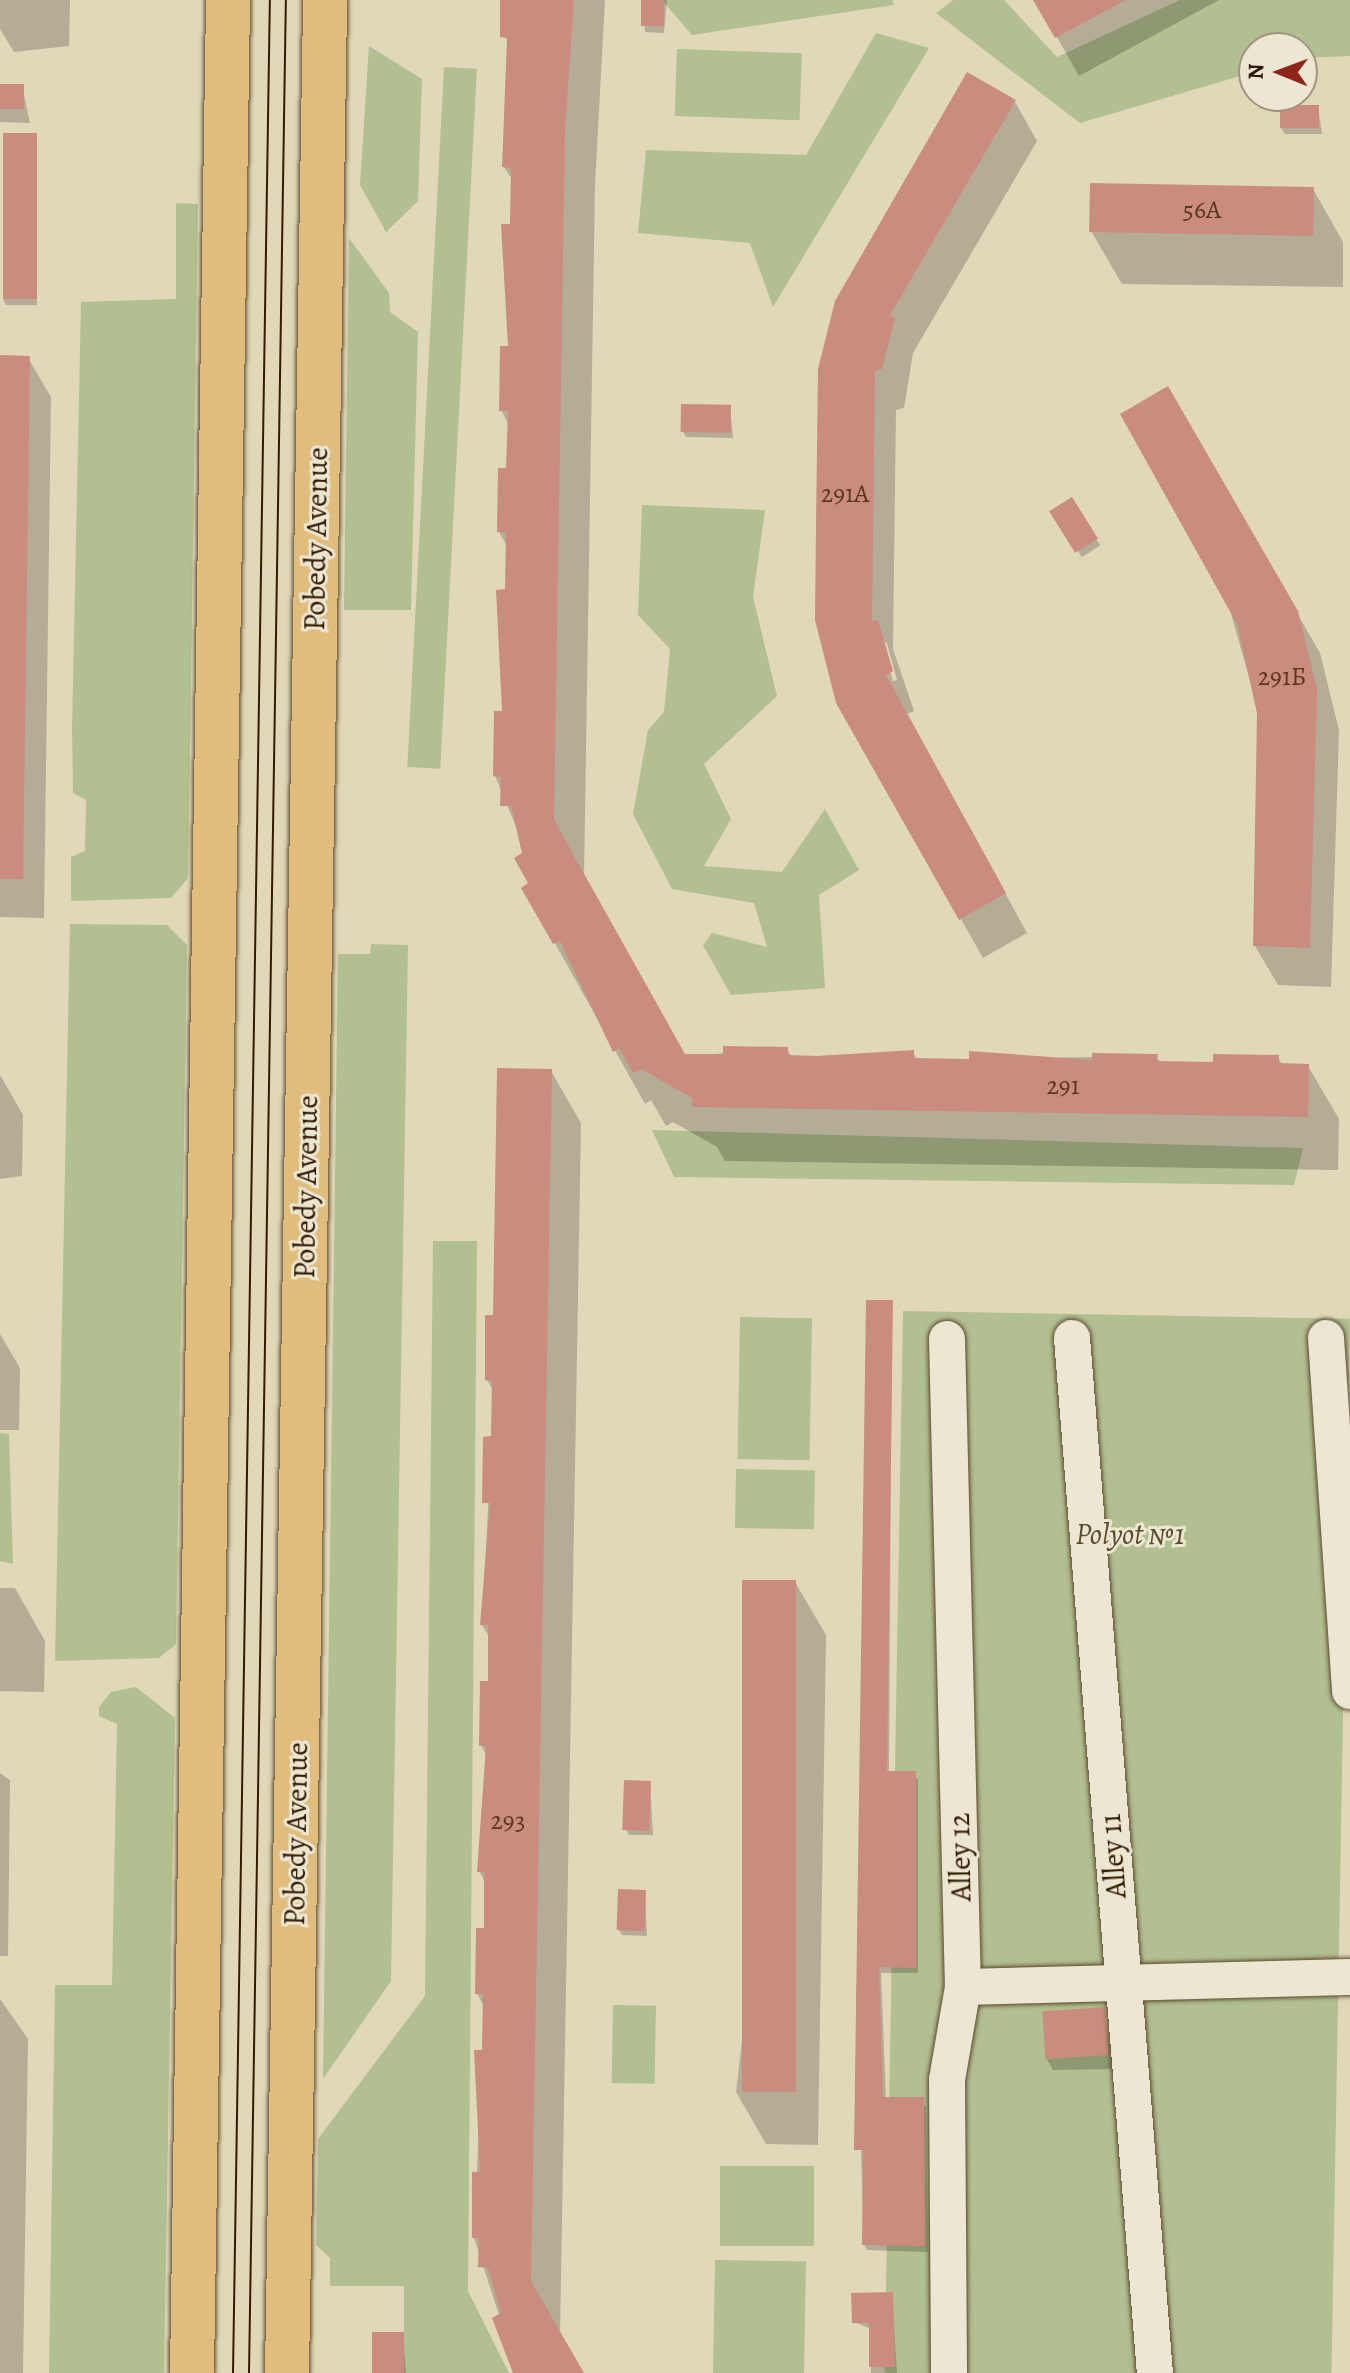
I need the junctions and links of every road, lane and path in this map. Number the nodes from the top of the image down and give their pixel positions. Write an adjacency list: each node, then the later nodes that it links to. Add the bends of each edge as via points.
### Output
1 (228, 0): 10 (main road)
2 (325, 0): 11 (main road, Pobedy Avenue)
3 (1072, 1338): 8 (street, Alley 11, via 1120,1955)
4 (1326, 1338): 6 (street)
5 (947, 1339): 9 (street, Alley 12)
6 (1350, 1691)
7 (1350, 1977): 8 (street)
8 (1129, 1983): 9 (street); 13 (street, Alley 11)
9 (963, 1987): 12 (street, Alley 12, via 947,2080)
10 (192, 2373)
11 (287, 2373)
12 (949, 2373)
13 (1155, 2373)

